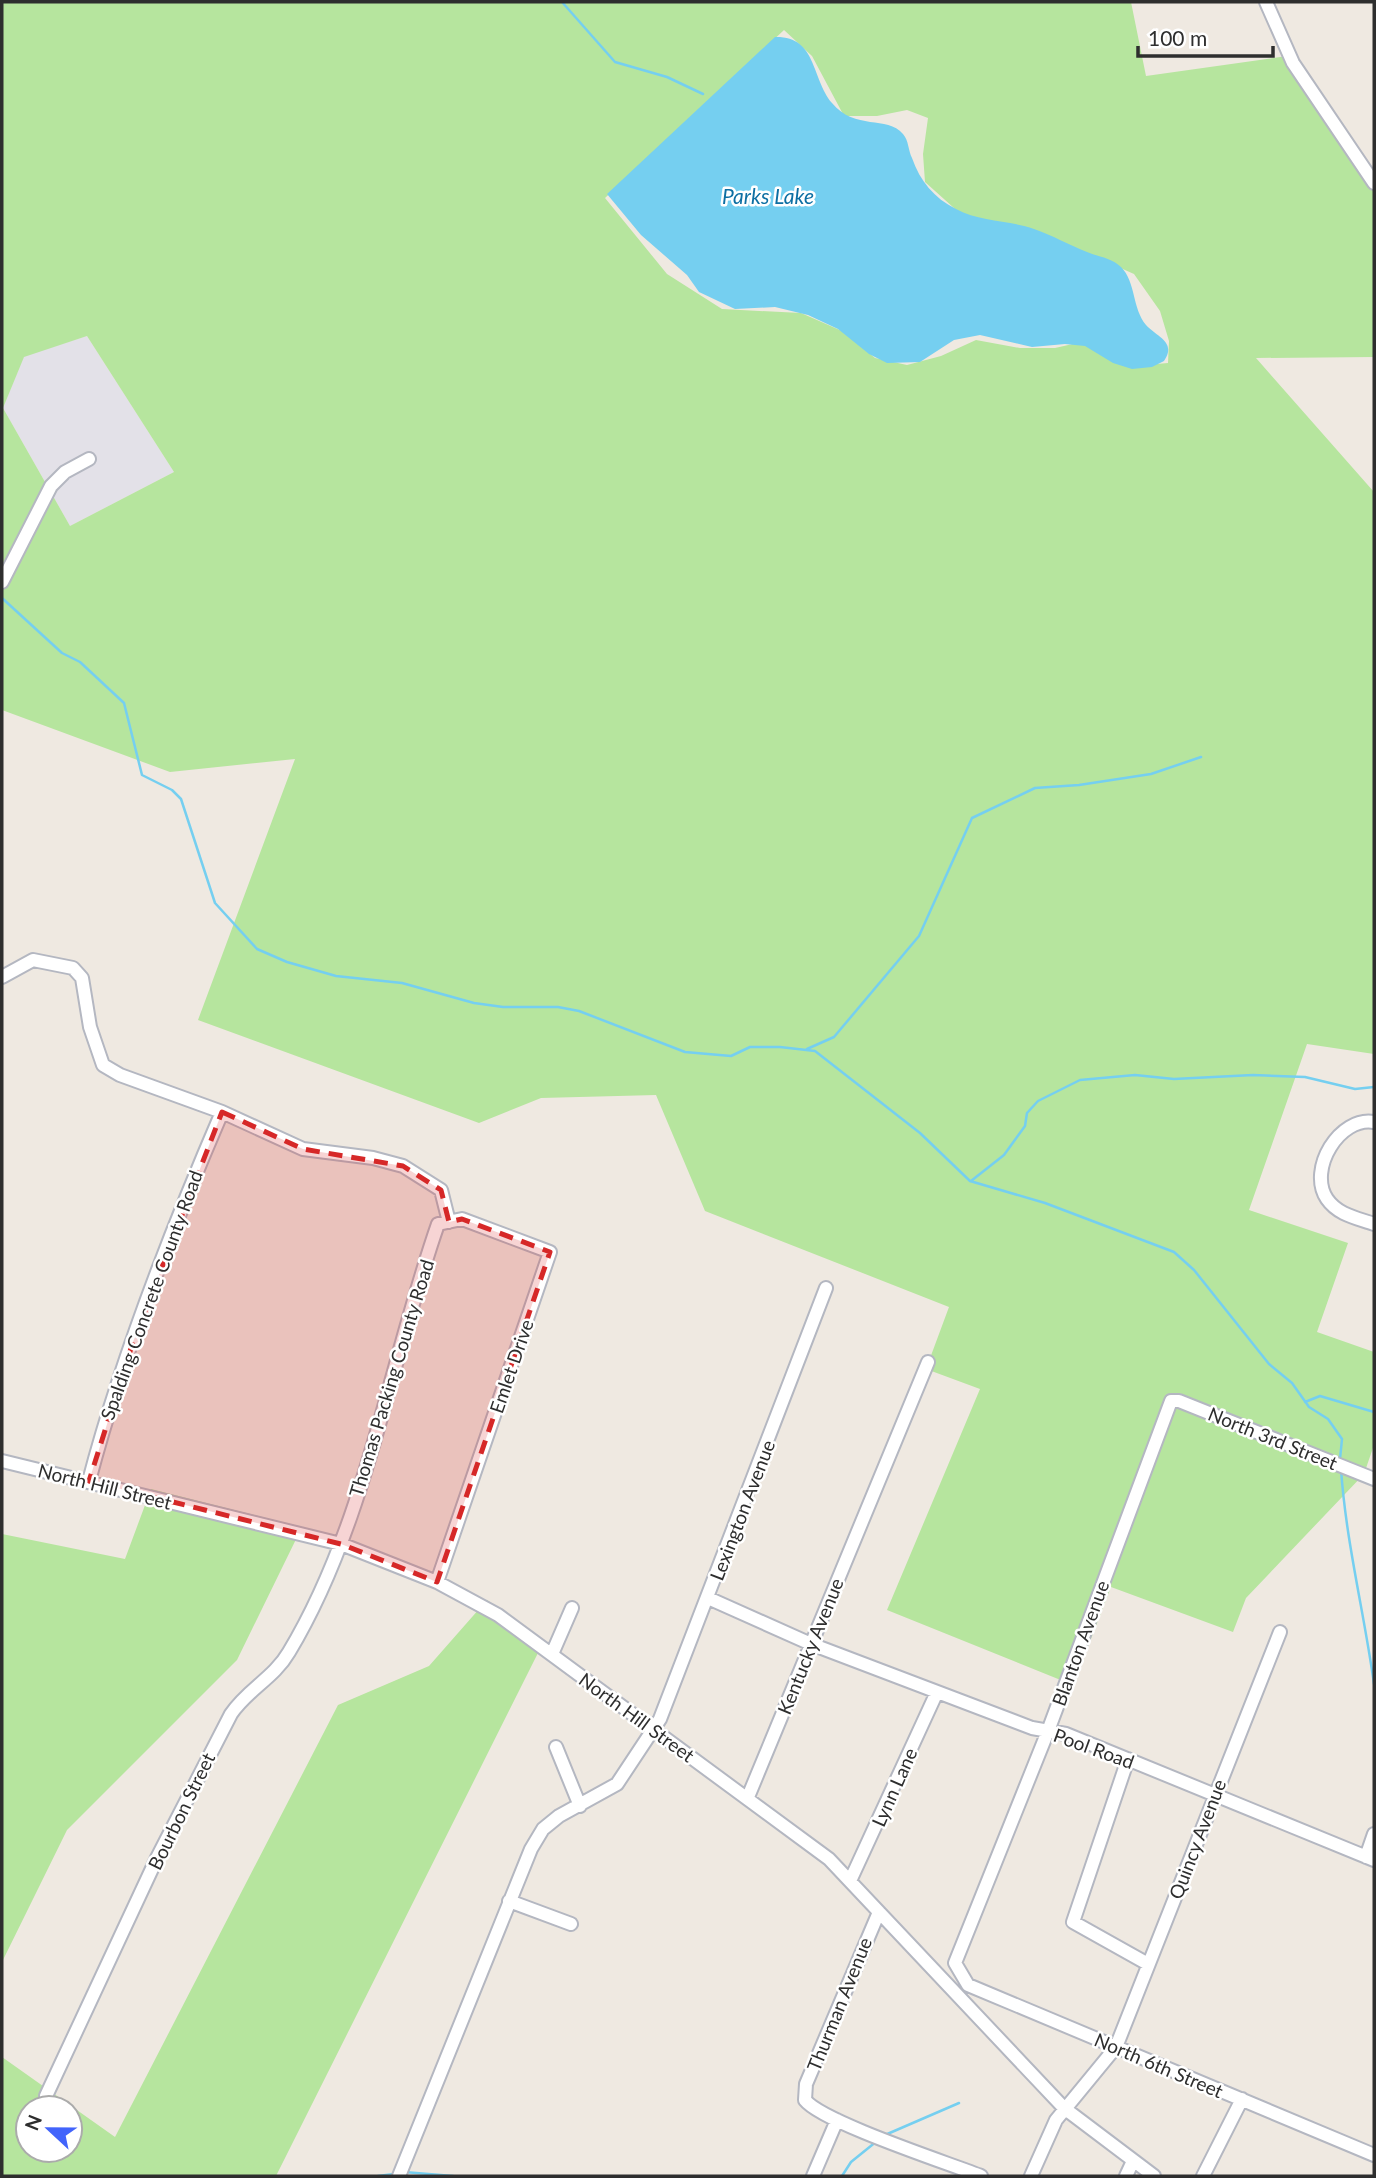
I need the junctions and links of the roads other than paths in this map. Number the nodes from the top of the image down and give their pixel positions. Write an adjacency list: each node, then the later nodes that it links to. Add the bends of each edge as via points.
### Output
1 (1266, 2): 2 (street, via 1293,63)
2 (1374, 183)
3 (89, 459): 4 (street, via 51,486)
4 (2, 582)
5 (2, 977): 6 (street, via 33,960 73,968 82,978 90,1027 103,1065)
6 (222, 1112): 8 (street, via 303,1149 403,1166 441,1190); 15 (street, Spalding Concrete County Road, via 129,1353)
7 (1374, 1122): 9 (street, via 1359,1121 1344,1129 1322,1166 1321,1182 1335,1208)
8 (449, 1222): 16 (street, Thomas Packing County Road, via 438,1224 422,1269); 17 (street, Emlet Drive, via 462,1219 550,1252)
9 (1374, 1224)
10 (826, 1288): 18 (street, Lexington Avenue)
11 (928, 1362): 21 (street, Kentucky Avenue)
12 (1171, 1401): 14 (street, North 3rd Street); 25 (street, Blanton Avenue)
13 (2, 1461): 15 (street, North Hill Street)
14 (1374, 1479)
15 (89, 1481): 16 (street, North Hill Street)
16 (341, 1544): 17 (street, North Hill Street); 40 (street, Bourbon Street, via 290,1651 271,1675 243,1696 203,1766)
17 (437, 1581): 22 (street, North Hill Street, via 498,1615)
18 (708, 1598): 21 (street, Pool Road); 24 (street, Lexington Avenue)
19 (572, 1608): 22 (street)
20 (1280, 1632): 28 (street, Quincy Avenue)
21 (811, 1644): 23 (street, Pool Road); 29 (street, Kentucky Avenue)
22 (552, 1654): 24 (street, North Hill Street)
23 (937, 1692): 25 (street, Pool Road); 33 (street, Lynn Lane)
24 (654, 1730): 29 (street, North Hill Street); 30 (street, Lexington Avenue, via 617,1784)
25 (1048, 1731): 27 (street, Pool Road); 37 (street, Blanton Avenue)
26 (556, 1747): 30 (street)
27 (1128, 1759): 28 (street, Pool Road); 38 (street, via 1073,1922)
28 (1214, 1795): 32 (street, Pool Road); 38 (street, Quincy Avenue)
29 (748, 1797): 33 (street, North Hill Street, via 807,1841)
30 (580, 1806): 34 (street, Lexington Avenue, via 543,1829)
31 (1374, 1834): 32 (street)
32 (1370, 1858)
33 (850, 1881): 35 (street, North Hill Street)
34 (509, 1901): 36 (street); 46 (street, Lexington Avenue)
35 (878, 1912): 42 (street, North Hill Street); 43 (street, Thurman Avenue, via 806,2084 805,2100 812,2109)
36 (571, 1924)
37 (955, 1963): 39 (street, North 6th Street, via 968,1986)
38 (1148, 1964): 39 (street, Quincy Avenue)
39 (1116, 2047): 41 (street, North 6th Street); 42 (street, Quincy Avenue)
40 (47, 2094)
41 (1242, 2099): 44 (street, North 6th Street); 52 (street)
42 (1064, 2108): 45 (street, North Hill Street); 49 (street, Quincy Avenue)
43 (837, 2120): 47 (street); 48 (street)
44 (1374, 2153)
45 (1133, 2161): 50 (street); 51 (street, North Hill Street)
46 (399, 2176)
47 (813, 2176)
48 (981, 2176)
49 (1031, 2176)
50 (1126, 2176)
51 (1154, 2176)
52 (1203, 2176)

